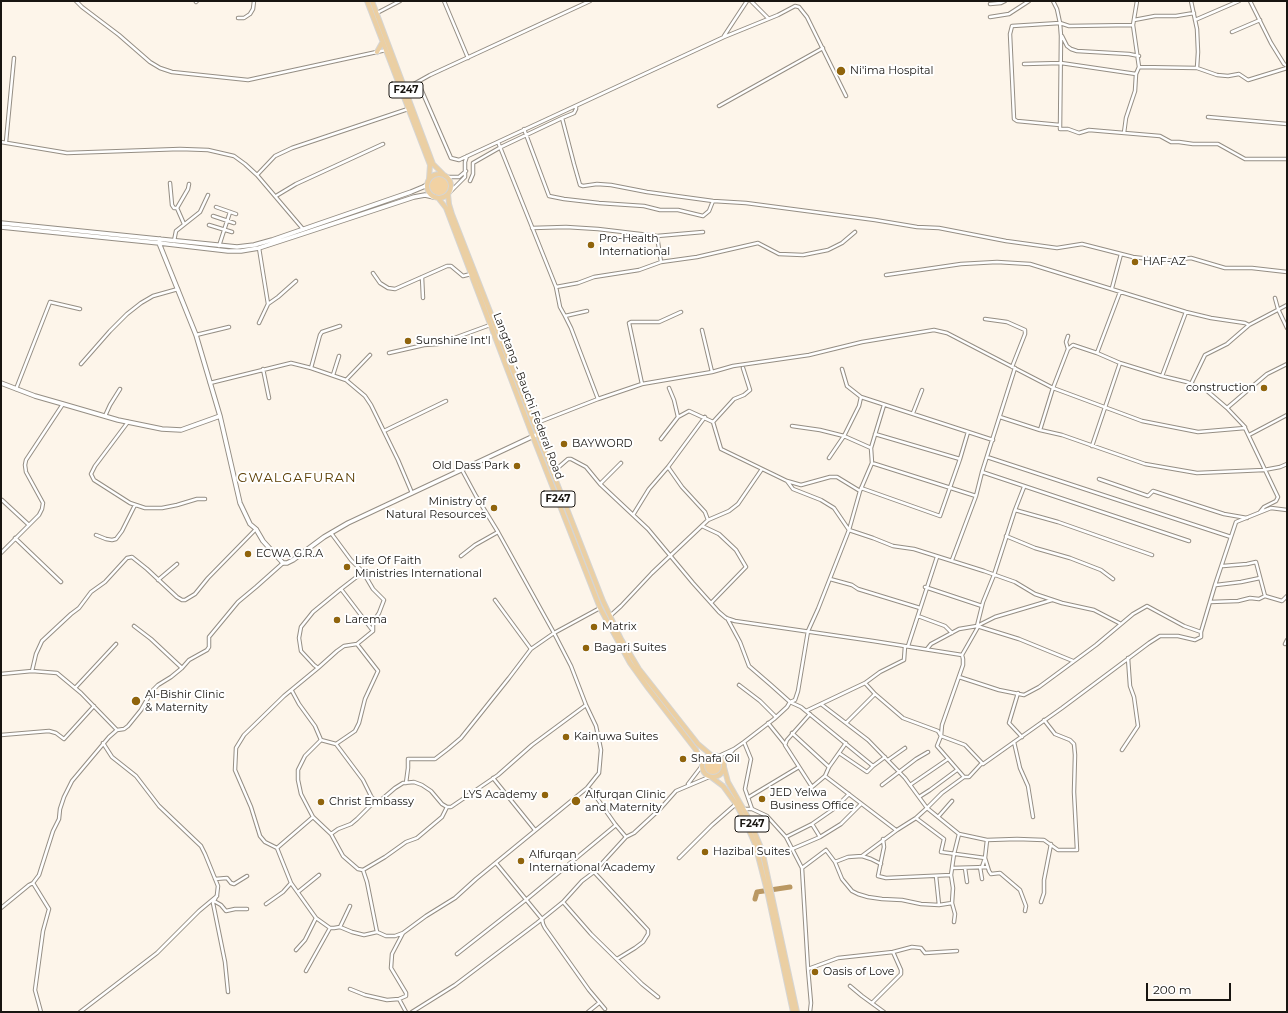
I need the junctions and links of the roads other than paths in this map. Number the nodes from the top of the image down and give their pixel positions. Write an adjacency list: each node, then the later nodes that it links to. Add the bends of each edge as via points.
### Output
1 (76, 1): 34 (street, via 150,62 172,72 248,80)
2 (254, 1): 21 (street, via 250,14)
3 (367, 1): 31 (main road, F247)
4 (372, 1): 19 (main road, F247)
5 (400, 1): 19 (street)
6 (444, 1): 37 (street)
7 (590, 1): 37 (street)
8 (747, 1): 30 (street)
9 (751, 1): 22 (street)
10 (1006, 1): 17 (street)
11 (1029, 1): 20 (street, via 1008,14)
12 (1053, 1): 26 (street)
13 (1137, 1): 23 (street)
14 (1191, 1): 18 (street)
15 (1239, 1): 24 (street)
16 (1250, 1): 25 (street)
17 (990, 4)
18 (1194, 13): 23 (street); 24 (street)
19 (377, 14): 33 (main road, F247)
20 (990, 17)
21 (238, 18)
22 (768, 18): 30 (street); 32 (street, via 790,8 799,7)
23 (1134, 20): 27 (street)
24 (1196, 20): 42 (street)
25 (1260, 20): 28 (street); 41 (street)
26 (1060, 23): 27 (street, via 1069,26); 29 (street); 54 (street, via 1012,26 1010,34 1014,119)
27 (1133, 25): 35 (street)
28 (1232, 32)
29 (1061, 36): 35 (street, via 1068,46 1077,51); 38 (street)
30 (724, 37): 48 (street)
31 (383, 43): 33 (main road, F247); 34 (main road)
32 (823, 48): 47 (street); 49 (street)
33 (387, 50): 34 (street); 45 (main road, F247); 46 (main road, F247)
34 (377, 52)
35 (1139, 56): 40 (street)
36 (14, 58): 59 (street)
37 (468, 58): 44 (street)
38 (1061, 63): 39 (street); 43 (street); 54 (street)
39 (1024, 64)
40 (1139, 67): 42 (street); 43 (street)
41 (1287, 67): 42 (street, via 1248,80 1239,74 1217,75)
42 (1197, 68)
43 (1136, 74): 56 (street, via 1135,91 1126,118)
44 (418, 82): 45 (street); 63 (street, via 451,158 458,160)
45 (406, 89): 46 (street); 67 (main road, F247, via 433,164)
46 (400, 91): 50 (main road, F247)
47 (846, 96)
48 (576, 106): 52 (street, via 574,113); 55 (street)
49 (719, 106)
50 (408, 109): 66 (street, via 292,148 275,156); 68 (main road, F247, via 430,165)
51 (1208, 116): 53 (street)
52 (562, 118): 57 (street); 78 (street, via 580,185 611,185)
53 (1287, 124)
54 (1060, 125): 56 (street, via 1060,129 1074,132 1089,130)
55 (524, 129): 57 (street); 60 (street)
56 (1124, 134): 64 (street, via 1160,136 1171,142 1218,144 1245,158)
57 (527, 135): 62 (street); 78 (street, via 549,196 678,210 703,216 709,211)
58 (1, 142): 59 (street)
59 (6, 142): 66 (street, via 67,153 208,150 234,156)
60 (498, 142): 62 (street); 63 (street)
61 (383, 144): 75 (street, via 296,184)
62 (500, 147): 69 (street, via 473,163); 90 (street)
63 (468, 156): 65 (street, via 465,162)
64 (1287, 158)
65 (466, 171): 67 (street, via 460,177); 73 (street, via 465,177)
66 (256, 175): 75 (street)
67 (446, 176): 68 (main road, via 438,174); 73 (main road, F247, via 451,184)
68 (429, 179): 72 (main road, F247)
69 (470, 181)
70 (170, 183): 79 (street, via 172,205)
71 (189, 184): 79 (street)
72 (427, 185): 76 (main road, via 428,192); 92 (street)
73 (449, 193): 77 (main road); 176 (main road, Langtang - Bauchi Federal Road / F247, via 449,204)
74 (208, 195): 87 (street, via 200,212)
75 (276, 196): 92 (street)
76 (434, 197): 77 (main road); 92 (street, via 414,197)
77 (439, 198): 105 (main road, Langtang - Bauchi Federal Road / F247, via 446,208)
78 (713, 201): 101 (street, via 939,228 1057,248 1082,244)
79 (177, 208): 87 (street)
80 (216, 208): 81 (street)
81 (230, 212): 82 (street); 84 (street)
82 (236, 214)
83 (213, 216): 84 (street)
84 (227, 221): 86 (street); 91 (street)
85 (1, 223): 97 (street)
86 (234, 223)
87 (184, 224): 98 (street, via 175,233)
88 (209, 225): 91 (street)
89 (1, 227): 97 (street)
90 (532, 228): 96 (street, via 598,229); 109 (street)
91 (224, 230): 93 (street); 99 (street)
92 (304, 231): 99 (street, via 254,246); 100 (street)
93 (232, 232)
94 (703, 232): 96 (street)
95 (855, 232): 102 (street, via 828,250 803,255 780,254 758,243 697,257)
96 (656, 236): 102 (street)
97 (160, 241): 98 (street); 100 (street, via 228,251); 111 (street)
98 (174, 241): 99 (street)
99 (219, 246)
100 (259, 248): 115 (street)
101 (1121, 254): 103 (street, via 1166,261 1191,258 1225,268); 110 (street)
102 (661, 262): 109 (street, via 639,270 594,277)
103 (1287, 272)
104 (373, 274): 107 (street, via 380,283 395,290)
105 (472, 274): 107 (street, via 463,276 451,266 447,266); 125 (main road, Langtang - Bauchi Federal Road / F247)
106 (886, 275): 110 (street, via 961,264 997,262 1030,264)
107 (422, 277): 113 (street)
108 (296, 281): 115 (street)
109 (556, 287): 122 (street, via 560,307)
110 (1112, 288): 112 (street)
111 (178, 289): 131 (street); 139 (street, via 153,296 141,303 110,331)
112 (1120, 292): 121 (street); 135 (street)
113 (423, 298)
114 (1275, 298): 118 (street)
115 (268, 304): 124 (street)
116 (1287, 305): 118 (street)
117 (80, 308): 156 (street, via 50,302)
118 (1278, 309): 126 (street); 129 (street)
119 (587, 311): 122 (street)
120 (681, 312): 152 (street, via 658,322 630,323)
121 (1186, 312): 126 (street, via 1245,322); 148 (street)
122 (565, 316): 161 (street, via 572,328)
123 (985, 319): 144 (street, via 1007,322 1025,330)
124 (259, 323)
125 (490, 324): 134 (street, via 438,344); 186 (main road, Langtang - Bauchi Federal Road / F247)
126 (1249, 325): 153 (street, via 1227,344 1205,355)
127 (340, 326): 141 (street, via 322,332)
128 (229, 327): 131 (street)
129 (1287, 328)
130 (702, 330): 146 (street)
131 (196, 335): 151 (street)
132 (1068, 336): 133 (street)
133 (1068, 349): 135 (street, via 1073,345); 155 (street)
134 (389, 353)
135 (1097, 353): 138 (street)
136 (370, 355): 149 (street)
137 (339, 356): 147 (street)
138 (1120, 363): 148 (street); 165 (street)
139 (81, 364)
140 (1287, 364): 166 (street, via 1267,374)
141 (311, 368): 145 (street, via 291,363); 147 (street)
142 (744, 368): 175 (street, via 750,390 734,399)
143 (842, 368): 159 (street, via 847,386)
144 (1014, 368): 146 (street, via 947,333 934,330); 155 (street); 173 (street)
145 (263, 369): 151 (street); 160 (street)
146 (712, 372): 152 (street)
147 (333, 375): 149 (street)
148 (1162, 376): 153 (street)
149 (346, 380): 180 (street, via 368,400)
150 (1, 383): 156 (street)
151 (210, 383): 170 (street)
152 (642, 384): 161 (street)
153 (1191, 384): 166 (street, via 1206,390)
154 (669, 388): 171 (street)
155 (1053, 388): 165 (street); 179 (street)
156 (16, 389): 163 (street)
157 (120, 389): 169 (street)
158 (922, 390): 167 (street)
159 (861, 397): 164 (street); 185 (street)
160 (269, 398)
161 (598, 398): 176 (street)
162 (446, 401): 180 (street)
163 (63, 404): 169 (street); 220 (street, via 26,460 26,472 43,503 42,511)
164 (884, 405): 167 (street); 183 (street)
165 (1105, 408): 178 (street, via 1142,421 1198,432); 189 (street)
166 (1227, 408): 178 (street)
167 (913, 414): 181 (street)
168 (1287, 415): 184 (street)
169 (104, 416): 174 (street)
170 (220, 416): 174 (street, via 181,430); 222 (street, via 240,503 250,524)
171 (678, 417): 172 (street, via 689,411); 187 (street)
172 (705, 417): 175 (street); 197 (street)
173 (1000, 417): 179 (street); 188 (street)
174 (128, 422): 213 (street, via 90,474 94,480)
175 (713, 422): 198 (street, via 721,449)
176 (534, 424): 182 (main road, Langtang - Bauchi Federal Road / F247)
177 (792, 426): 185 (street)
178 (1245, 428): 184 (street)
179 (1040, 430): 189 (street)
180 (384, 431): 209 (street)
181 (968, 432): 188 (street); 193 (street)
182 (538, 434): 186 (street); 201 (main road, Langtang - Bauchi Federal Road / F247)
183 (875, 434): 190 (street); 193 (street)
184 (1249, 435): 200 (street)
185 (844, 436): 190 (street); 192 (street)
186 (533, 437): 199 (street); 257 (main road, Langtang - Bauchi Federal Road / F247)
187 (661, 439)
188 (992, 440): 191 (street)
189 (1092, 446): 200 (street, via 1145,464 1197,473)
190 (871, 448): 195 (street)
191 (987, 457): 202 (street); 228 (street)
192 (829, 458)
193 (960, 459): 207 (street)
194 (621, 463): 205 (street)
195 (872, 463): 207 (street); 208 (street)
196 (1287, 464): 200 (street)
197 (668, 467): 217 (street, via 649,489); 219 (street, via 705,512)
198 (762, 469): 204 (street); 219 (street, via 738,504)
199 (462, 470): 209 (street); 224 (street)
200 (1264, 470): 216 (street, via 1278,499)
201 (553, 472): 205 (street, via 571,459 586,467); 259 (main road, Langtang - Bauchi Federal Road / F247)
202 (982, 472): 206 (street); 210 (street)
203 (1099, 479): 218 (street, via 1148,496 1153,491 1224,514)
204 (787, 481): 208 (street, via 801,485 837,477); 223 (street, via 793,489 834,508)
205 (600, 484): 217 (street)
206 (1024, 487): 214 (street); 230 (street)
207 (951, 488): 208 (street, via 940,516); 210 (street)
208 (860, 489): 223 (street)
209 (412, 493): 225 (street)
210 (976, 496): 236 (street)
211 (206, 499): 213 (street, via 162,508)
212 (2, 500): 220 (street)
213 (136, 505): 226 (street, via 116,539)
214 (1014, 510): 227 (street); 232 (street, via 1058,522)
215 (1287, 510): 216 (street, via 1271,508)
216 (1260, 512): 218 (street)
217 (633, 515): 234 (street)
218 (1248, 518): 228 (street, via 1236,522)
219 (708, 520): 221 (street)
220 (28, 525): 229 (street)
221 (702, 526): 234 (street); 255 (street, via 719,534 736,550 746,567)
222 (256, 529): 237 (street); 245 (street, via 195,594 187,599 177,597)
223 (849, 530): 235 (street, via 893,546 914,549); 243 (street)
224 (498, 532): 233 (street); 268 (street)
225 (330, 533): 237 (street, via 292,560); 240 (street)
226 (96, 535)
227 (1006, 536): 241 (street); 244 (street, via 1101,570)
228 (1231, 537): 239 (street)
229 (16, 538): 231 (street); 246 (street)
230 (1189, 541)
231 (1, 553)
232 (1152, 555)
233 (461, 556)
234 (670, 556): 255 (street); 259 (street)
235 (937, 557): 236 (street); 248 (street)
236 (952, 560): 241 (street)
237 (283, 563): 280 (street, via 238,602 208,637 207,650 189,660)
238 (177, 564): 245 (street)
239 (1223, 566): 242 (street, via 1256,562); 247 (street)
240 (363, 572): 249 (street); 265 (street, via 373,589 384,600 373,622)
241 (994, 575): 253 (street); 256 (street)
242 (1260, 578): 247 (street); 250 (street)
243 (830, 579): 258 (street); 266 (street)
244 (1113, 579)
245 (158, 580): 282 (street, via 132,557 127,558 105,582 91,592 79,608 42,641)
246 (61, 582)
247 (1215, 586): 254 (street)
248 (926, 587): 256 (street); 258 (street)
249 (341, 589): 265 (street); 281 (street, via 313,612 301,628 301,651)
250 (1265, 596): 251 (street, via 1282,601); 254 (street, via 1259,599)
251 (1287, 596)
252 (495, 600): 275 (street)
253 (1053, 600): 262 (street, via 1094,610); 264 (street, via 995,617)
254 (1210, 602): 267 (street)
255 (711, 603): 261 (street)
256 (982, 606): 264 (street)
257 (600, 608): 268 (street); 324 (main road, Langtang - Bauchi Federal Road / F247, via 630,663 696,750)
258 (920, 608): 260 (street)
259 (610, 616): 318 (main road, Langtang - Bauchi Federal Road / F247, via 630,655 650,684 698,744)
260 (918, 616): 269 (street, via 945,626); 274 (street)
261 (726, 618): 266 (street); 291 (street, via 740,642 749,666)
262 (1121, 624): 267 (street, via 1147,606); 279 (street)
263 (134, 626): 280 (street)
264 (978, 627): 269 (street, via 959,629); 277 (street); 279 (street, via 1019,639)
265 (373, 631): 272 (street)
266 (808, 631): 274 (street); 291 (street, via 798,690 795,700)
267 (1201, 632): 278 (street, via 1201,637 1195,640 1178,636 1160,636)
268 (554, 633): 275 (street); 293 (street, via 571,666)
269 (952, 633): 276 (street, via 931,644)
270 (1287, 640): 273 (street)
271 (116, 644): 287 (street)
272 (357, 644): 281 (street, via 344,646); 311 (street, via 378,671 365,699 360,723 355,731)
273 (1285, 644)
274 (907, 646): 276 (street); 285 (street, via 904,660)
275 (530, 648): 335 (street, via 461,738 435,759 408,759)
276 (927, 649): 277 (street)
277 (962, 656): 284 (street, via 963,665)
278 (1128, 658): 298 (street); 315 (street, via 1130,686 1138,726)
279 (1073, 661): 289 (street, via 1039,687 1024,695)
280 (182, 668): 301 (street, via 152,691 128,726)
281 (318, 668): 288 (street)
282 (32, 671): 283 (street); 287 (street, via 57,673)
283 (1, 674)
284 (959, 677): 289 (street, via 999,690); 304 (street, via 942,725)
285 (865, 683): 290 (street); 292 (street)
286 (739, 685): 297 (street)
287 (75, 688): 294 (street)
288 (292, 691): 306 (street); 367 (street, via 244,736 235,753 235,770 260,836 265,842)
289 (1018, 693): 305 (street, via 1009,723)
290 (875, 694): 300 (street); 304 (street, via 903,718 938,731)
291 (790, 702): 295 (street); 297 (street)
292 (821, 704): 295 (street); 300 (street)
293 (586, 705): 334 (street); 339 (street, via 596,726 601,750 599,773)
294 (94, 706): 301 (street); 303 (street, via 64,739 49,731)
295 (805, 711): 296 (street)
296 (810, 714): 302 (street); 310 (street)
297 (776, 717): 299 (street)
298 (1044, 720): 305 (street); 366 (street, via 1056,734 1074,744 1075,755 1077,850 1058,850)
299 (768, 723): 307 (street); 312 (street)
300 (846, 723): 320 (street)
301 (117, 730): 309 (street)
302 (792, 733): 312 (street); 328 (street)
303 (1, 735)
304 (941, 736): 321 (street, via 937,746); 323 (street, via 965,745)
305 (1022, 737): 308 (street)
306 (321, 740): 311 (street); 351 (street, via 305,756 298,770 301,794)
307 (744, 742): 314 (street); 341 (street, via 751,759 745,785)
308 (1014, 742): 323 (street); 353 (street, via 1020,768 1028,786)
309 (103, 743): 387 (street, via 112,757 136,776 159,806 201,846); 390 (street, via 72,781 64,796 59,819 39,875)
310 (846, 743): 317 (street); 326 (street)
311 (336, 744): 343 (street, via 363,780 372,798)
312 (785, 745): 327 (street)
313 (905, 748): 322 (street)
314 (734, 749): 319 (street); 325 (street)
315 (1122, 750)
316 (928, 752): 330 (street)
317 (839, 753): 326 (street, via 867,772); 328 (street)
318 (711, 755): 319 (main road); 324 (main road, via 704,758)
319 (718, 756): 325 (main road, F247)
320 (885, 757): 322 (street); 326 (street)
321 (948, 759): 329 (street); 337 (street)
322 (888, 760): 330 (street)
323 (984, 764): 333 (street, via 969,777)
324 (702, 765): 332 (main road, F247, via 705,774); 336 (street)
325 (724, 765): 332 (main road, via 719,775); 349 (main road, F247, via 728,782)
326 (873, 766)
327 (799, 767): 331 (street, via 812,786); 341 (street)
328 (829, 767): 331 (street)
329 (958, 770): 333 (street); 342 (street)
330 (900, 772): 337 (street); 338 (street)
331 (825, 776): 340 (street)
332 (710, 777): 336 (street); 345 (main road, F247, via 723,786)
333 (964, 777): 348 (street)
334 (493, 778): 347 (street, via 451,807); 357 (street)
335 (406, 783): 343 (street, via 379,801); 347 (street, via 422,785)
336 (688, 785): 361 (street, via 676,791 634,833)
337 (910, 785): 342 (street)
338 (882, 786)
339 (587, 788): 356 (street, via 592,791); 357 (street)
340 (849, 794): 346 (street); 355 (street, via 835,808)
341 (749, 797): 350 (street)
342 (918, 797): 348 (street)
343 (376, 800): 359 (street, via 351,824)
344 (952, 801): 352 (street)
345 (736, 804): 371 (street); 392 (main road, F247, via 754,844)
346 (861, 804): 358 (street); 363 (street, via 841,824)
347 (447, 807): 381 (street, via 442,817 416,838)
348 (926, 808): 352 (street); 354 (street)
349 (744, 809): 350 (street); 392 (main road, F247, via 759,843)
350 (752, 809): 362 (street, via 767,816)
351 (313, 817): 359 (street); 367 (street)
352 (938, 817): 360 (street)
353 (1033, 817)
354 (916, 818): 358 (street); 369 (street, via 944,839 941,852)
355 (812, 824): 362 (street); 363 (street)
356 (616, 825): 361 (street); 396 (street)
357 (535, 830): 374 (street)
358 (897, 830): 364 (street)
359 (332, 834): 381 (street, via 343,856 358,869)
360 (959, 834): 365 (street); 369 (street)
361 (626, 837): 382 (street)
362 (786, 837): 368 (street)
363 (820, 837): 368 (street)
364 (883, 839): 370 (street); 375 (street)
365 (987, 840): 366 (street, via 1029,839 1044,840); 372 (street)
366 (1051, 844): 399 (street, via 1044,893)
367 (277, 848): 391 (street)
368 (792, 849): 378 (street)
369 (954, 854): 372 (street); 379 (street)
370 (862, 856): 373 (street, via 848,857); 375 (street)
371 (679, 858)
372 (985, 858): 376 (street); 377 (street)
373 (835, 862): 378 (street, via 826,850); 402 (street, via 842,878 852,891 858,894)
374 (496, 863): 396 (street); 413 (street, via 455,898)
375 (881, 864): 386 (street, via 878,876 886,878)
376 (981, 867): 377 (street); 380 (street); 388 (street)
377 (988, 867): 406 (street, via 991,874 1000,872 1020,890 1026,906)
378 (802, 868): 419 (street)
379 (952, 868): 380 (street); 384 (street)
380 (965, 868): 389 (street)
381 (363, 870): 412 (street)
382 (594, 872): 398 (street); 418 (street, via 648,930 643,942)
383 (319, 875): 393 (street)
384 (951, 875): 386 (street); 400 (street)
385 (247, 876): 387 (street, via 234,884 227,878)
386 (936, 876): 402 (street)
387 (215, 879): 394 (street, via 218,886)
388 (982, 879)
389 (967, 882)
390 (33, 883): 404 (street); 429 (street, via 49,909 43,931 35,990)
391 (291, 884): 393 (street); 401 (street)
392 (768, 887): 395 (main road, F247)
393 (298, 892): 407 (street)
394 (217, 895): 397 (street); 430 (street, via 157,953)
395 (770, 895): 434 (main road, F247); 435 (main road, F247)
396 (527, 899): 408 (street); 417 (street)
397 (214, 901): 405 (street, via 226,911); 423 (street)
398 (563, 902): 408 (street); 418 (street)
399 (1040, 902)
400 (952, 903): 402 (street); 409 (street, via 956,914)
401 (266, 904)
402 (939, 905)
403 (350, 906): 410 (street)
404 (1, 908)
405 (247, 909)
406 (1025, 911)
407 (316, 918): 411 (street); 414 (street, via 305,940)
408 (542, 919): 426 (street, via 545,928); 432 (street, via 455,985)
409 (954, 922)
410 (340, 927): 411 (street); 412 (street, via 364,935)
411 (330, 928): 420 (street)
412 (377, 932): 413 (street, via 386,936)
413 (403, 933): 425 (street, via 391,957 391,968 407,994)
414 (296, 950)
415 (957, 951): 416 (street, via 926,953 921,948 912,947)
416 (893, 952): 419 (street, via 838,958); 427 (street, via 901,974)
417 (456, 954)
418 (617, 959): 424 (street)
419 (808, 968): 436 (street)
420 (306, 971)
421 (850, 986): 427 (street)
422 (350, 989): 425 (street, via 387,1000)
423 (228, 992)
424 (658, 997)
425 (399, 999): 431 (street)
426 (599, 1003): 428 (street); 433 (street)
427 (872, 1003): 437 (street)
428 (605, 1009)
429 (41, 1012)
430 (80, 1012)
431 (406, 1012)
432 (412, 1012)
433 (588, 1012)
434 (793, 1012)
435 (797, 1012)
436 (810, 1012)
437 (884, 1012)

